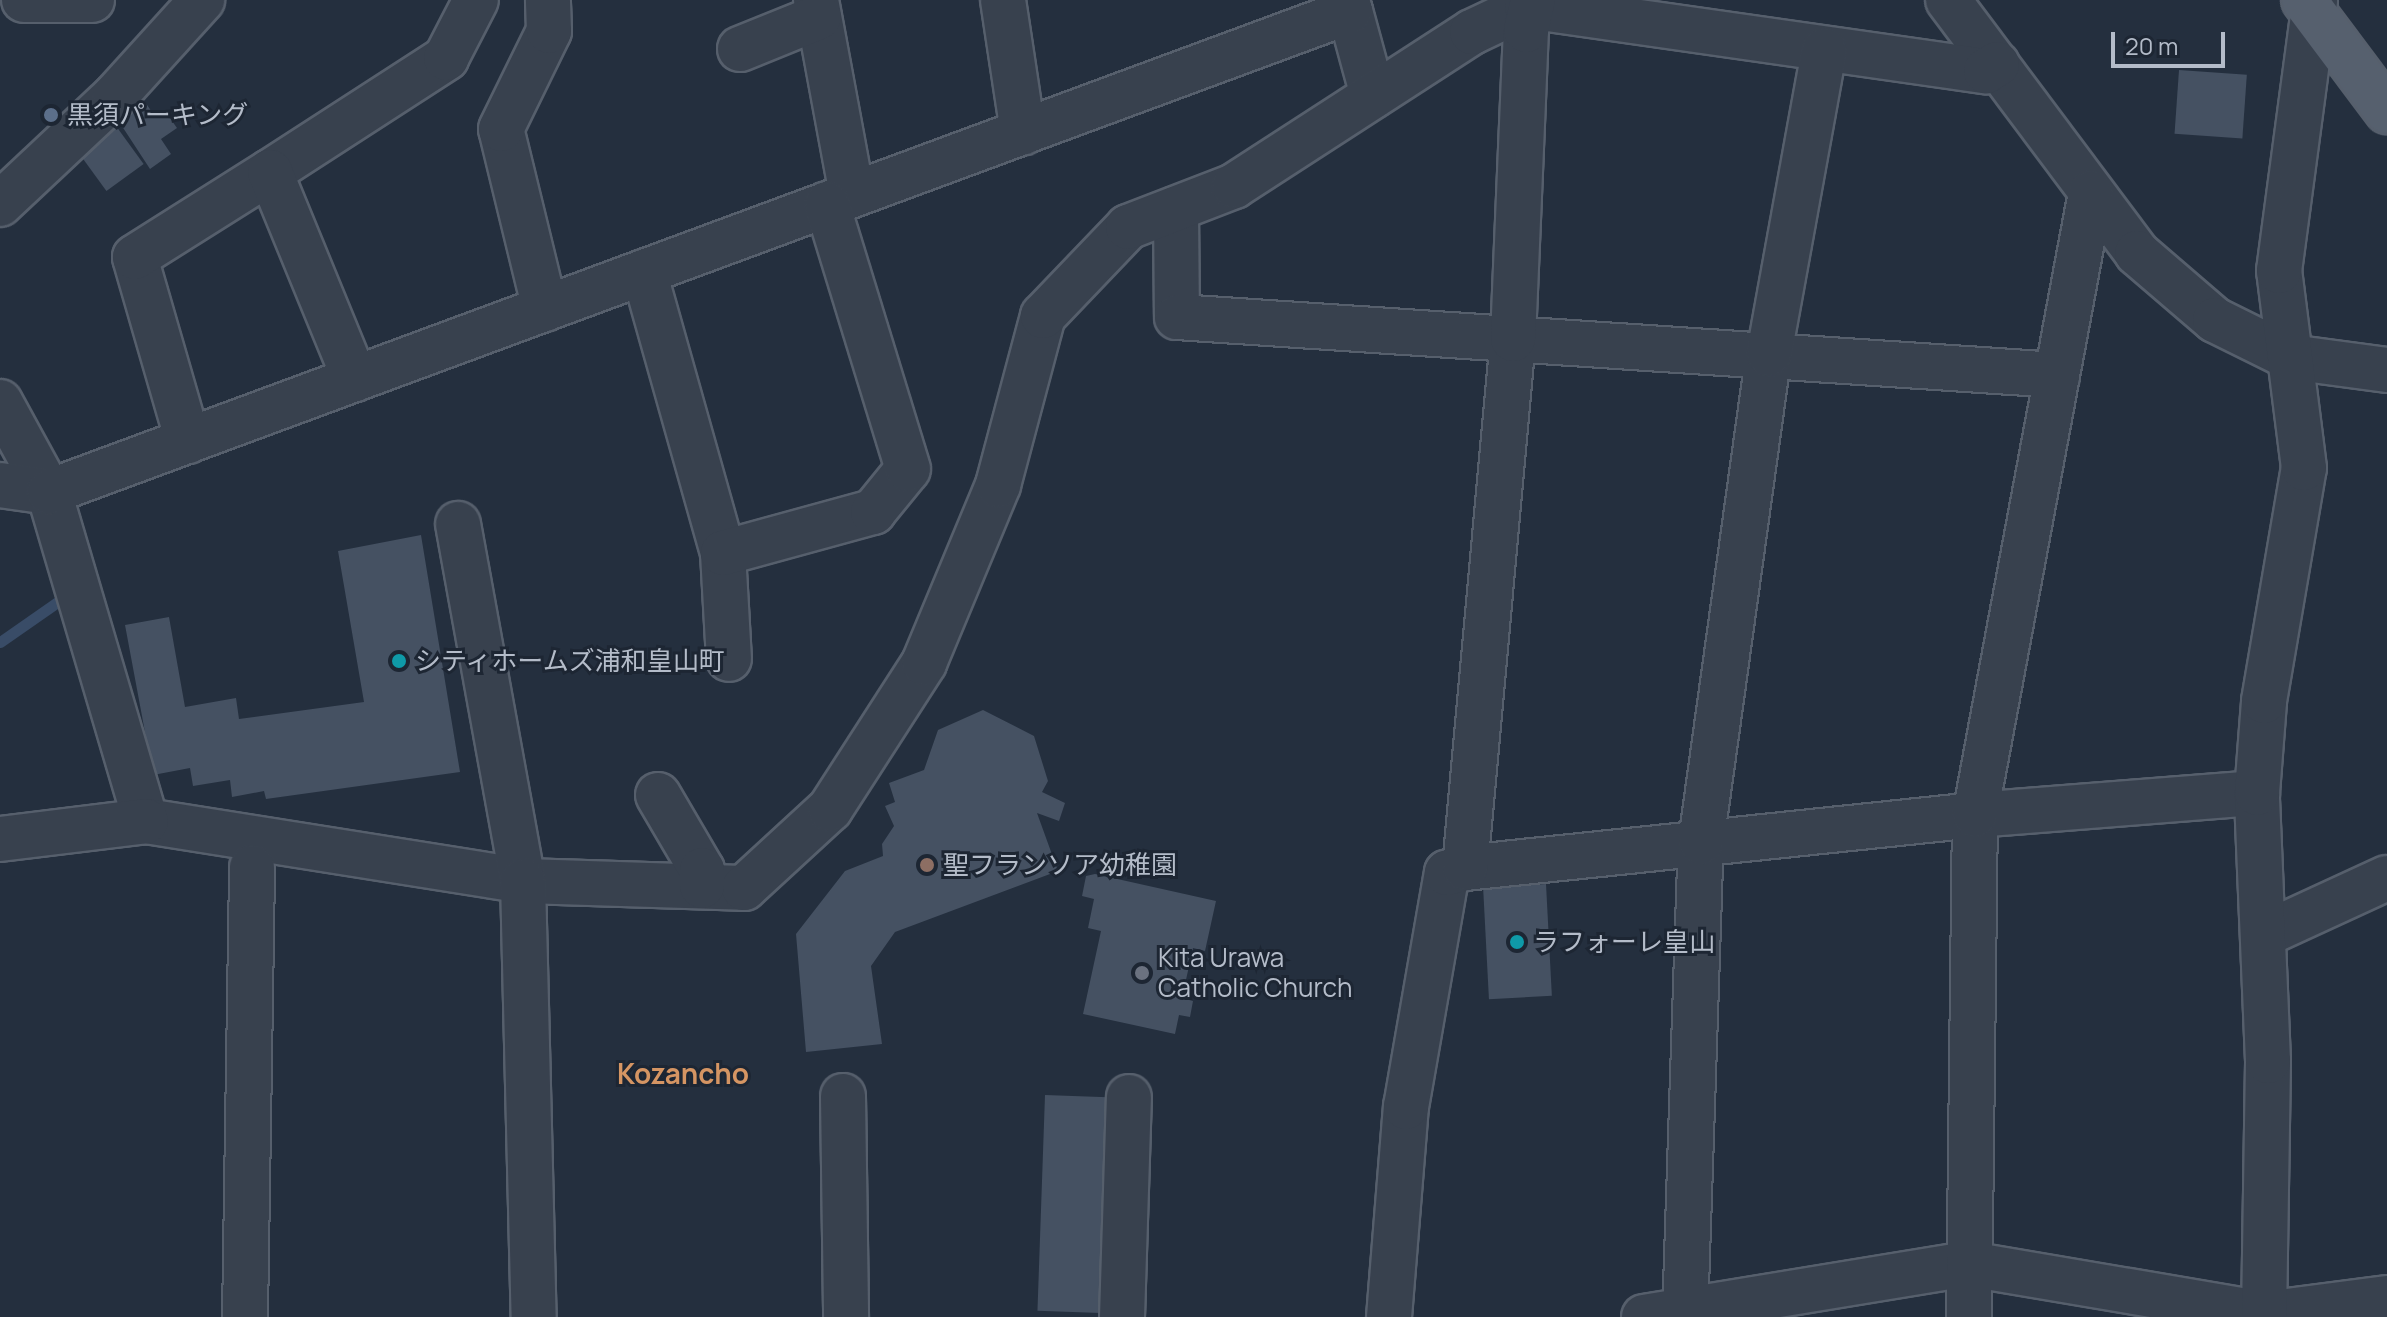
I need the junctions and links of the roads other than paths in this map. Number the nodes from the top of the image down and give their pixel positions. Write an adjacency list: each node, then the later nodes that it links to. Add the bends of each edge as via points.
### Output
1 (24, 0): 2 (street)
2 (92, 0)
3 (202, 0): 21 (street, via 115,96)
4 (476, 0): 18 (street, via 446,58)
5 (548, 0): 24 (street, via 549,31 501,129)
6 (1003, 0): 17 (street)
7 (1948, 0): 14 (street)
8 (1530, 3): 13 (street); 15 (street, via 1472,32); 25 (street)
9 (2310, 4): 16 (main road); 27 (street, via 2279,271)
10 (1348, 5): 15 (street); 17 (street)
11 (818, 8): 12 (street); 20 (street)
12 (740, 49)
13 (1824, 50): 14 (street, via 1986,71); 26 (street)
14 (1997, 64): 19 (street)
15 (1373, 96): 22 (street, via 1234,186)
16 (2387, 111)
17 (1023, 132): 20 (street)
18 (270, 172): 30 (street); 32 (street, via 135,257)
19 (2091, 193): 27 (street, via 2137,253 2215,320); 29 (street)
20 (840, 200): 23 (street); 36 (street, via 908,469 873,512)
21 (0, 204)
22 (1176, 209): 25 (street, via 1177,317); 48 (street, via 1128,227 1043,316 998,485 924,663 830,809 744,888)
23 (644, 272): 24 (street); 36 (street)
24 (545, 309): 30 (street)
25 (1513, 339): 26 (street); 45 (street)
26 (1769, 354): 29 (street); 43 (street)
27 (2290, 357): 28 (street); 38 (street, via 2304,468 2264,701)
28 (2387, 370)
29 (2057, 375): 40 (street)
30 (355, 379): 32 (street)
31 (0, 402): 34 (street)
32 (188, 441): 34 (street)
33 (0, 485): 34 (street)
34 (49, 492): 41 (street)
35 (458, 524): 47 (street)
36 (723, 553): 37 (street)
37 (729, 659)
38 (2257, 793): 40 (street); 49 (street)
39 (658, 795): 48 (street, via 702,870)
40 (1975, 815): 43 (street); 52 (street)
41 (146, 821): 42 (street); 47 (street)
42 (0, 839)
43 (1701, 842): 45 (street); 54 (street)
44 (252, 867): 56 (street)
45 (1465, 868): 61 (street, via 1447,873 1406,1107)
46 (2387, 878): 49 (street)
47 (523, 881): 48 (street); 57 (street)
48 (702, 886)
49 (2265, 934): 55 (street)
50 (843, 1096): 59 (street)
51 (1129, 1097): 60 (street)
52 (1969, 1264): 54 (street); 55 (street); 62 (street)
53 (2387, 1298): 55 (street)
54 (1671, 1315)
55 (2264, 1315)
56 (245, 1317)
57 (534, 1317)
58 (834, 1317): 59 (street)
59 (848, 1317)
60 (1122, 1317)
61 (1389, 1317)
62 (1969, 1317)

